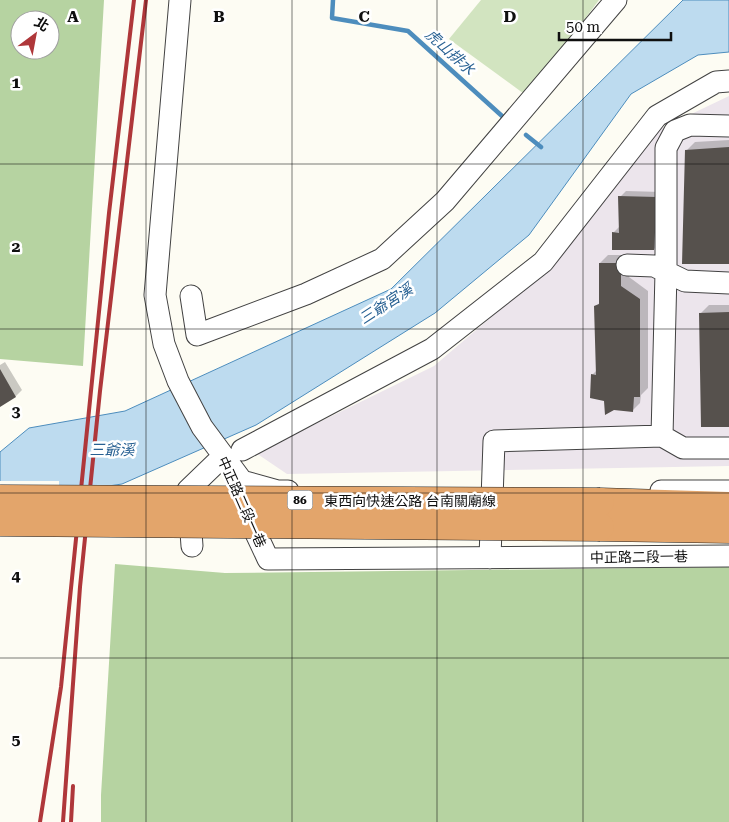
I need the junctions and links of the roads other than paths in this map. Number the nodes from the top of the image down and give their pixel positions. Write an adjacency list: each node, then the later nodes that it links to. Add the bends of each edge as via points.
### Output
1 (180, 0): 12 (street, via 155,295 164,344 178,381)
2 (616, 0): 8 (street, via 445,202 382,259 306,294 197,335)
3 (729, 81): 11 (street, via 716,82 657,116 542,262 432,349)
4 (729, 126): 6 (street, via 690,125 675,131 666,148)
5 (627, 265): 6 (street, via 654,266)
6 (666, 272): 7 (street, via 685,281); 9 (street)
7 (729, 283)
8 (191, 296)
9 (662, 436): 10 (street, via 682,448); 13 (street, via 494,440)
10 (729, 448)
11 (242, 450)
12 (217, 457): 13 (street, 中正路二段一巷, via 242,481 278,491); 20 (street, via 188,490); 22 (street, 中正路二段一巷, via 268,559)
13 (491, 491): 14 (street, 中正路二段一巷); 22 (street)
14 (729, 491)
15 (0, 498): 17 (highway, 東西向快速公路 台南關廟線 / 86, bridge)
16 (729, 506): 17 (highway, 東西向快速公路 台南關廟線 / 86)
17 (600, 514): 18 (highway, 東西向快速公路 台南關廟線 / 86, bridge); 19 (highway, 東西向快速公路 台南關廟線 / 86)
18 (0, 522)
19 (729, 529)
20 (192, 546)
21 (729, 556): 22 (street, 中正路二段一巷)
22 (490, 558)

